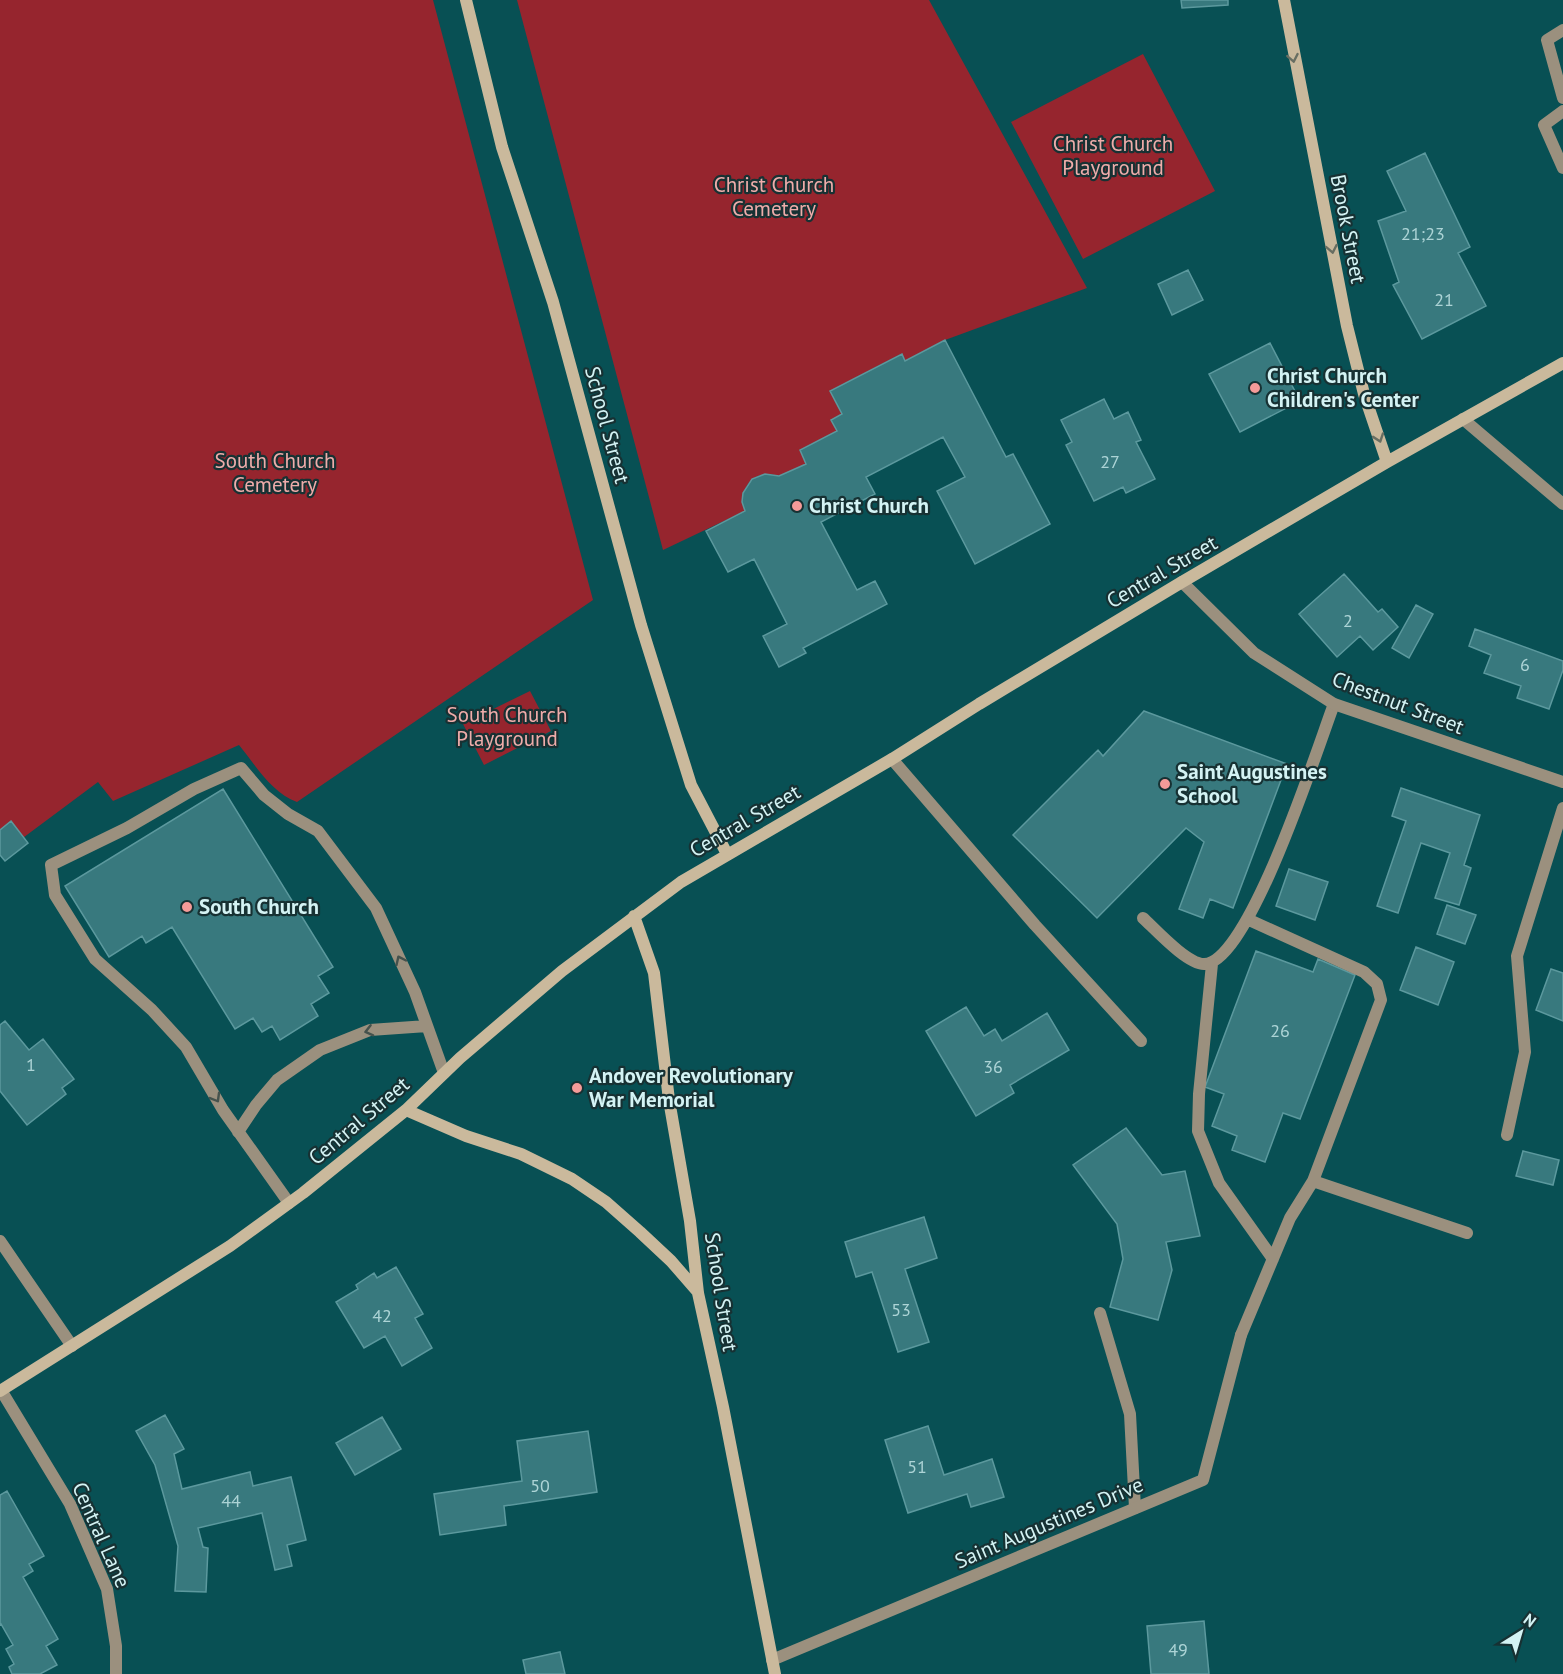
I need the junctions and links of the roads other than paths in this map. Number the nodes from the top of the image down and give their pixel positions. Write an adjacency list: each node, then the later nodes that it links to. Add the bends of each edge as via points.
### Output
1 (466, 0): 16 (main road, School Street, via 502,147 553,302 641,625 691,785)
2 (1284, 0): 9 (main road, Brook Street, one-way to 9, via 1347,326)
3 (1563, 30): 4 (street, via 1546,40)
4 (1563, 98)
5 (1563, 111): 6 (street, via 1544,125)
6 (1563, 168)
7 (1563, 363): 8 (main road, Central Street)
8 (1463, 419): 9 (main road, Central Street); 10 (street)
9 (1387, 462): 11 (main road, Central Street)
10 (1563, 504)
11 (1182, 582): 12 (street, Chestnut Street, via 1254,653); 13 (main road, Central Street)
12 (1334, 704): 14 (street, Chestnut Street); 19 (street, via 1273,869)
13 (892, 759): 16 (main road, Central Street); 22 (street)
14 (1563, 782)
15 (1563, 808): 26 (street, via 1517,956 1525,1052)
16 (727, 854): 17 (main road, Central Street)
17 (634, 916): 23 (main road, Central Street, via 562,971); 32 (main road, School Street, via 654,973)
18 (1143, 918): 20 (street, via 1190,960)
19 (1247, 920): 20 (street, via 1226,953); 27 (street, via 1364,972 1377,984 1382,1000)
20 (1212, 964): 31 (street, via 1198,1131 1219,1183)
21 (427, 1026): 23 (street); 25 (street, one-way to 25, via 370,1029 320,1050 278,1080); 25 (street, one-way to 25, via 376,908 318,831 264,795 241,768 51,865 55,894 95,959 186,1047)
22 (1141, 1041)
23 (444, 1073): 24 (main road, Central Street)
24 (406, 1110): 28 (main road, Central Street); 32 (main road, via 521,1154 572,1179 640,1232 672,1261)
25 (238, 1132): 28 (street)
26 (1507, 1135)
27 (1313, 1181): 29 (street); 31 (street, via 1290,1218)
28 (289, 1203): 34 (main road, Central Street, via 230,1246)
29 (1467, 1233)
30 (0, 1241): 34 (street)
31 (1273, 1258): 36 (street, Saint Augustines Drive, via 1241,1335 1203,1480)
32 (698, 1293): 37 (main road, School Street)
33 (1100, 1313): 36 (street, via 1130,1414)
34 (72, 1346): 35 (main road, Central Street)
35 (0, 1391): 38 (street, Central Lane, via 70,1504 107,1589)
36 (1135, 1508): 37 (street, Saint Augustines Drive)
37 (772, 1660): 39 (main road, School Street)
38 (116, 1674)
39 (775, 1674)

